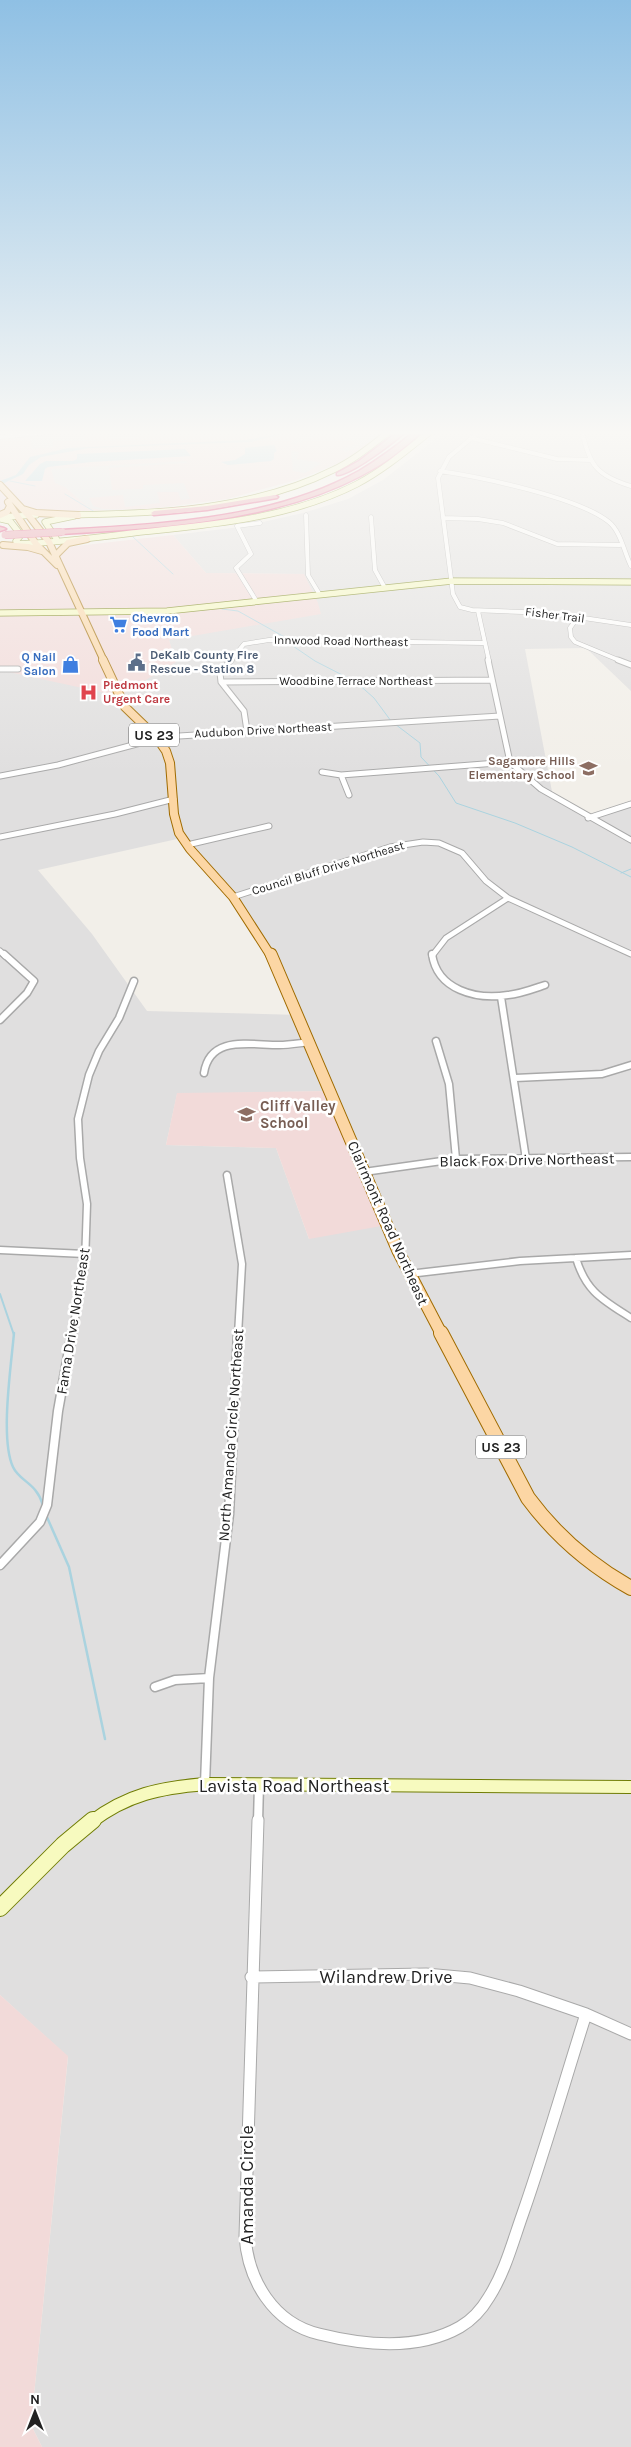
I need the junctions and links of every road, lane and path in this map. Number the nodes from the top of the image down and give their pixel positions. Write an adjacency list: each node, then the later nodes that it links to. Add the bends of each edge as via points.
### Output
1 (12, 545): 10 (main road)
2 (37, 545): 10 (main road, Clairmont Road Northeast / US 23)
3 (50, 545): 11 (main road, Clairmont Road Northeast / US 23)
4 (62, 545): 11 (main road)
5 (246, 545): 18 (street, via 250,554 236,568)
6 (308, 545): 17 (street, via 308,575)
7 (373, 545): 16 (street, via 375,570)
8 (447, 545): 14 (street)
9 (620, 545): 13 (street)
10 (42, 551): 12 (main road, Clairmont Road Northeast / US 23)
11 (55, 556): 12 (main road, Clairmont Road Northeast / US 23)
12 (57, 565): 21 (main road, Clairmont Road Northeast / US 23)
13 (631, 566)
14 (452, 581): 15 (main road); 16 (main road); 19 (street, via 457,604)
15 (631, 583)
16 (385, 588): 17 (main road)
17 (320, 595): 18 (main road)
18 (257, 602): 21 (main road, via 160,612)
19 (478, 611): 22 (street, Fisher Trail, via 542,612); 24 (street)
20 (0, 613): 21 (main road)
21 (83, 613): 32 (main road, Clairmont Road Northeast / US 23, via 125,708)
22 (578, 617): 23 (street, Fisher Trail); 25 (street, via 570,628 575,642)
23 (631, 625)
24 (483, 643): 28 (street); 29 (street, Innwood Road Northeast, via 260,640 240,648 220,673)
25 (631, 665)
26 (0, 669): 27 (street)
27 (18, 669)
28 (491, 680): 29 (street, Woodbine Terrace Northeast); 30 (street)
29 (221, 682): 31 (street, via 244,711)
30 (500, 716): 31 (street, Audubon Drive Northeast); 33 (street)
31 (247, 731): 32 (street, Audubon Drive Northeast)
32 (157, 738): 36 (street, Audubon Drive Northeast, via 58,765); 38 (main road, Clairmont Road Northeast / US 23, via 168,755)
33 (510, 762): 35 (street); 40 (street, via 542,789)
34 (322, 772): 35 (street)
35 (341, 775): 37 (street)
36 (0, 776)
37 (349, 795)
38 (174, 799): 42 (street); 44 (main road, Clairmont Road Northeast / US 23, via 176,822)
39 (631, 804): 40 (street)
40 (588, 818): 43 (street)
41 (269, 826): 44 (street)
42 (0, 837)
43 (631, 840)
44 (187, 845): 45 (main road, Clairmont Road Northeast / US 23)
45 (233, 897): 46 (street, Council Bluff Drive Northeast, via 390,847 423,842 452,847 462,853 486,881); 54 (main road, Clairmont Road Northeast / US 23, via 270,951)
46 (508, 898): 48 (street, Council Bluff Drive Northeast); 51 (street, via 446,938 432,954 435,972 450,986 470,994)
47 (0, 951): 52 (street, via 34,981 27,993)
48 (631, 954)
49 (134, 981): 64 (street, Fama Drive Northeast, via 119,1018 96,1059 78,1119 87,1204)
50 (545, 985): 51 (street)
51 (501, 996): 57 (street)
52 (0, 1020)
53 (436, 1041): 59 (street, via 452,1100)
54 (310, 1042): 56 (street, via 222,1047 207,1056 203,1062); 61 (main road, Clairmont Road Northeast / US 23)
55 (631, 1065): 57 (street, via 602,1074)
56 (204, 1073)
57 (515, 1078): 60 (street)
58 (631, 1157): 60 (street, Black Fox Drive Northeast)
59 (456, 1159): 60 (street, Black Fox Drive Northeast); 61 (street, Black Fox Drive Northeast)
60 (526, 1159)
61 (364, 1172): 67 (main road, Clairmont Road Northeast / US 23)
62 (227, 1175): 71 (street, North Amanda Circle Northeast, via 242,1264 229,1514)
63 (0, 1250): 64 (street)
64 (85, 1254): 69 (street, Fama Drive Northeast, via 77,1316 58,1411 47,1504 40,1522)
65 (631, 1255): 66 (street)
66 (576, 1258): 67 (street); 68 (street, via 580,1276 588,1289)
67 (409, 1274): 70 (main road, Clairmont Road Northeast / US 23, via 536,1510 585,1559)
68 (631, 1318)
69 (0, 1565)
70 (631, 1588)
71 (209, 1678): 72 (street, via 175,1680); 73 (street, North Amanda Circle Northeast)
72 (156, 1687)
73 (205, 1784): 74 (main road, Lavista Road Northeast); 76 (main road, Lavista Road Northeast, via 138,1795 108,1810 88,1823)
74 (259, 1784): 75 (main road, Lavista Road Northeast); 77 (street, Amanda Circle)
75 (631, 1787)
76 (0, 1908)
77 (251, 1977): 78 (street, Wilandrew Drive, via 426,1974 470,1978); 78 (street, Amanda Circle, via 244,2203 245,2240 251,2276 266,2300 298,2329 333,2338 382,2343 429,2339 454,2330 476,2314 496,2285 530,2194)
78 (586, 2014): 79 (street, Wilandrew Drive)
79 (631, 2034)

